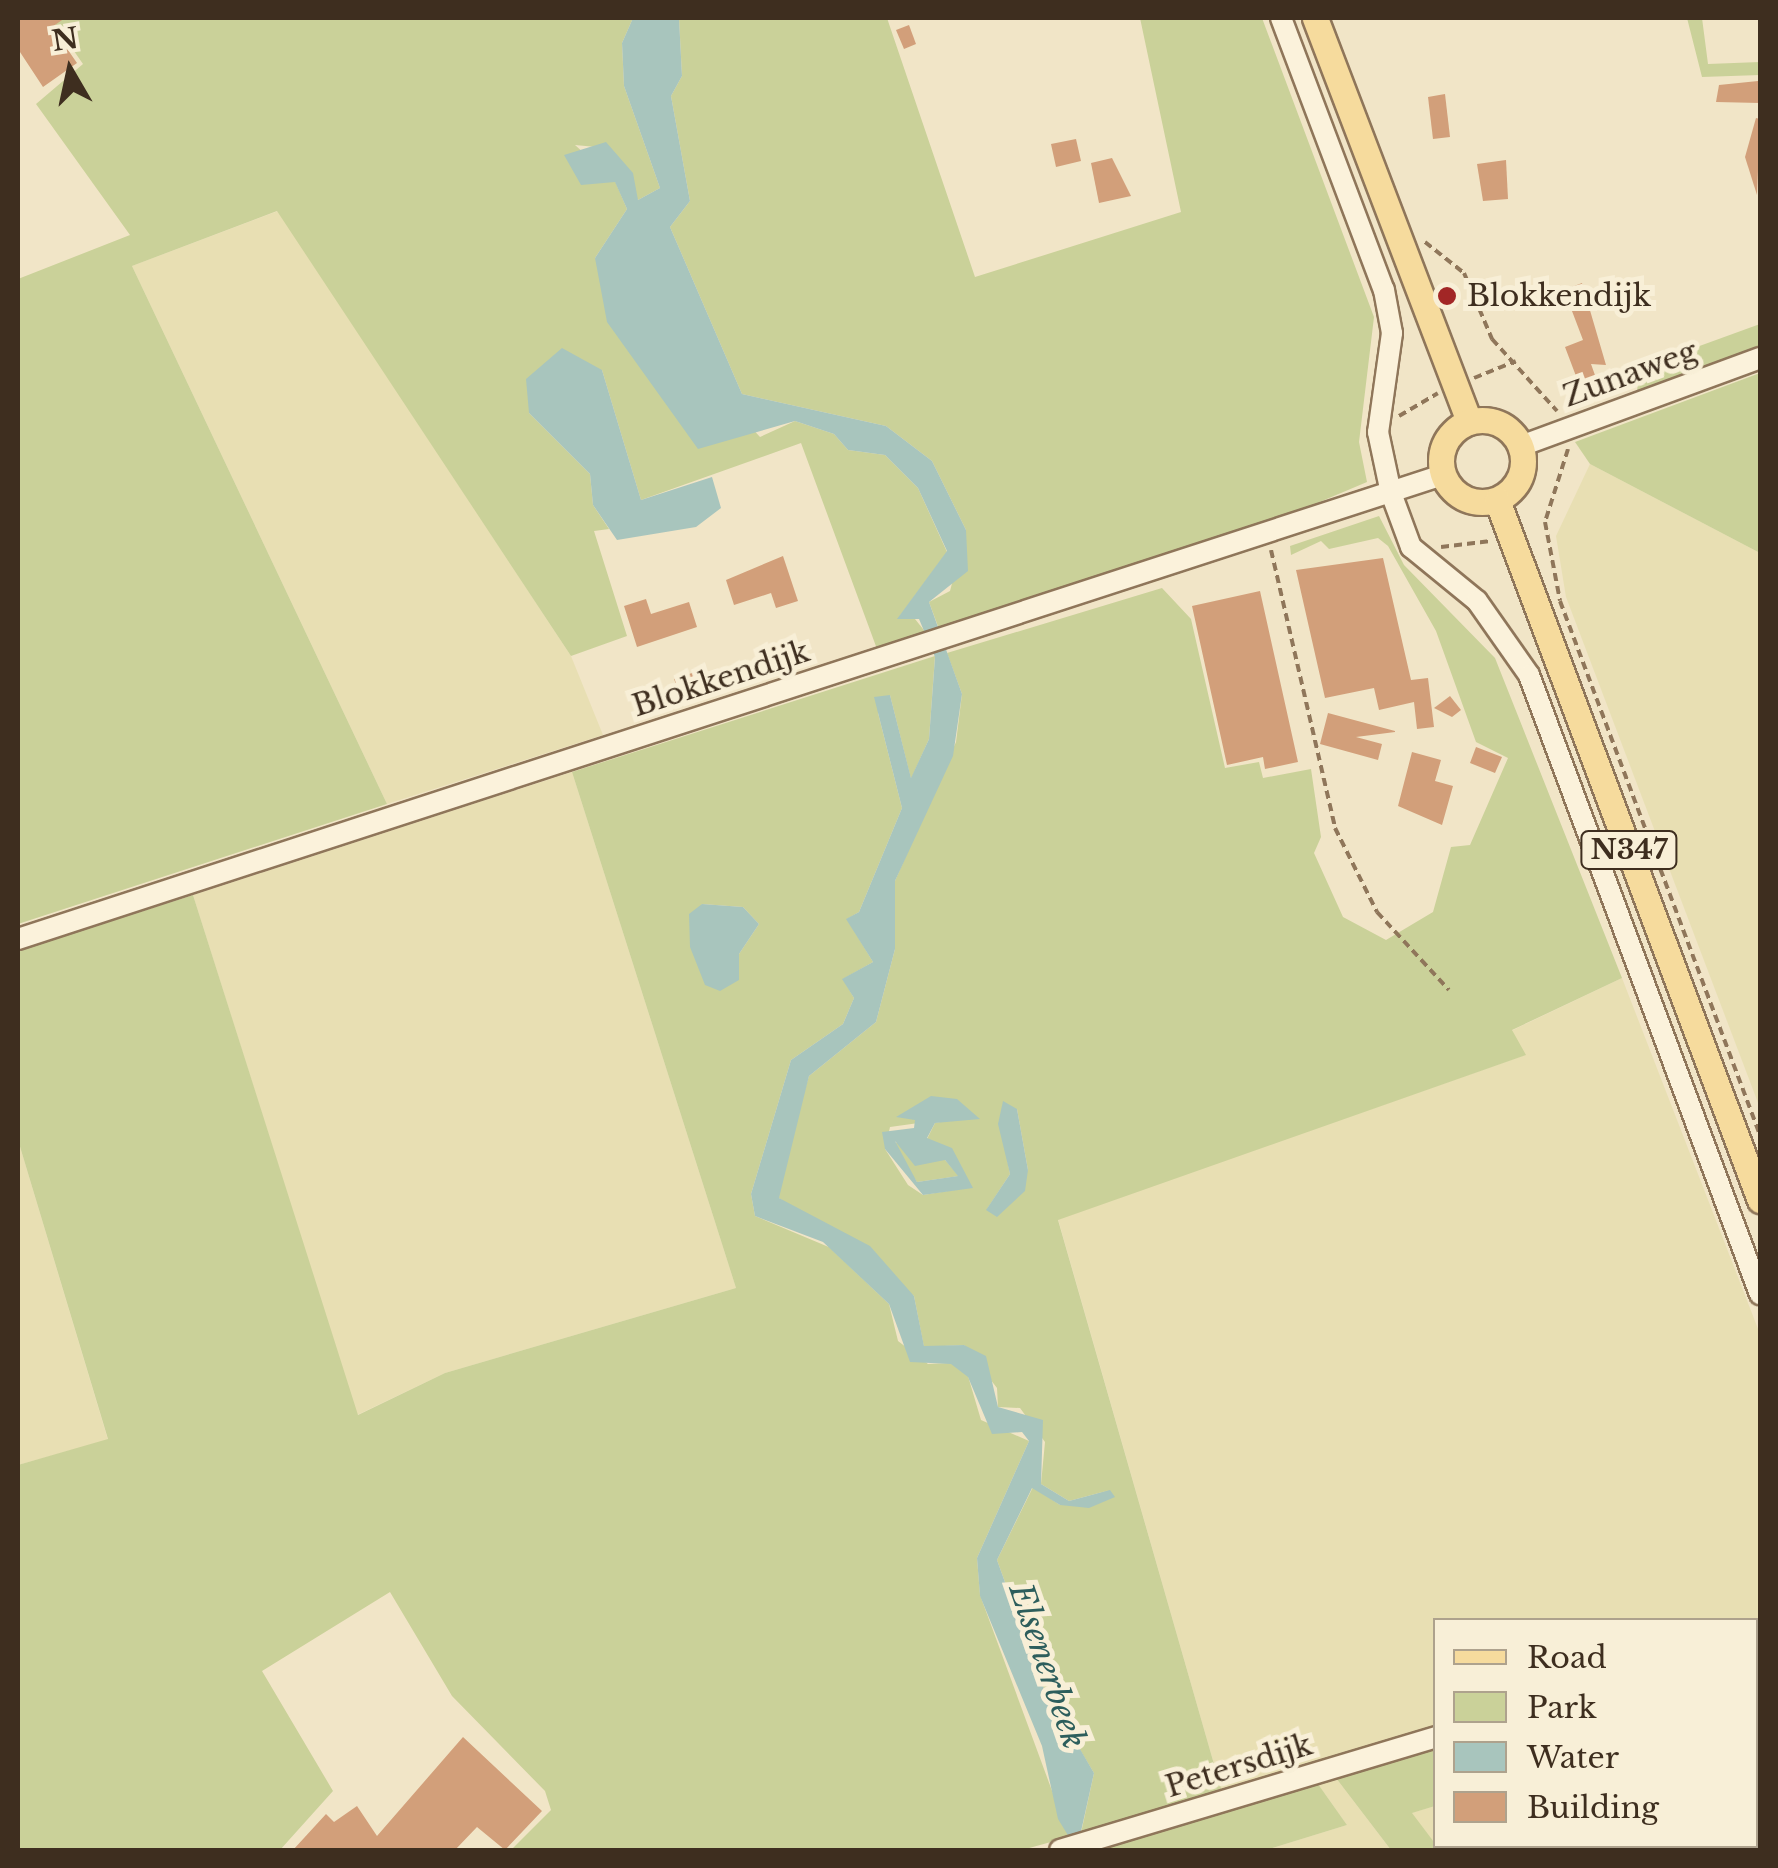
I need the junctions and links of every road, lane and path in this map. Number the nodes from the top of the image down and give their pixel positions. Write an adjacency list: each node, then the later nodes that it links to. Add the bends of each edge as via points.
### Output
1 (1281, 18): 9 (street, via 1384,290 1392,333 1378,432)
2 (1315, 18): 5 (main road)
3 (1419, 227): 6 (path, via 1464,273 1492,339 1542,384)
4 (1760, 358): 6 (street, Zunaweg)
5 (1468, 422): 7 (main road, via 1494,422); 8 (main road, via 1443,446)
6 (1566, 430): 7 (street, Zunaweg); 11 (path, via 1568,466)
7 (1521, 446): 10 (main road, via 1521,476)
8 (1443, 475): 9 (street, Blokkendijk); 10 (main road, via 1462,498)
9 (1391, 493): 13 (street, Blokkendijk); 14 (street)
10 (1497, 500): 12 (main road, N347)
11 (1544, 522): 12 (path); 17 (path, via 1560,601)
12 (1510, 534): 14 (path); 18 (main road, N347)
13 (1268, 536): 15 (street, Blokkendijk); 16 (path, via 1335,828 1377,912)
14 (1412, 548): 19 (street, via 1477,601 1528,675)
15 (18, 940)
16 (1448, 990)
17 (1760, 1135)
18 (1760, 1200)
19 (1760, 1294)
20 (1433, 1739): 21 (street, Petersdijk)
21 (1060, 1850)

